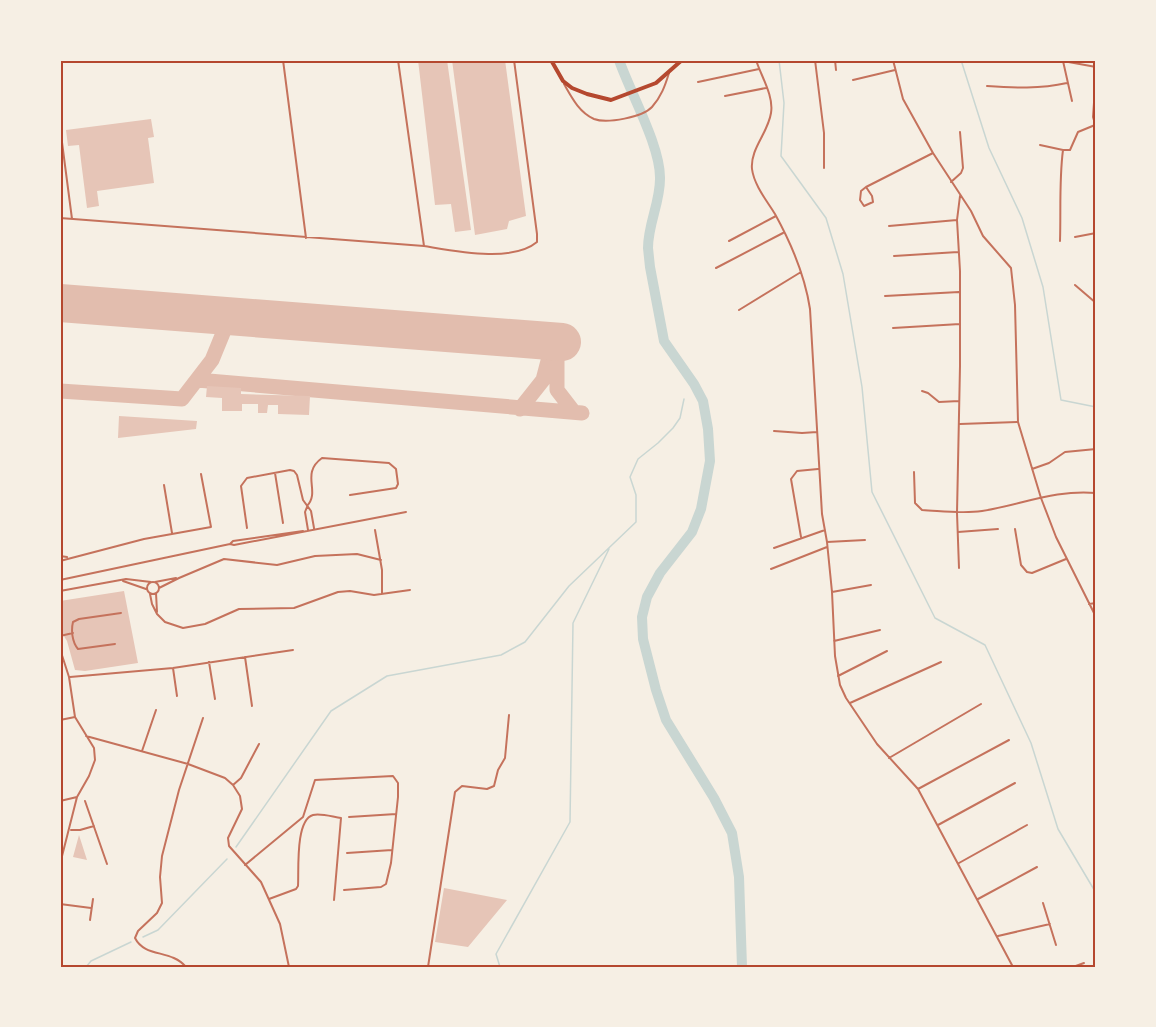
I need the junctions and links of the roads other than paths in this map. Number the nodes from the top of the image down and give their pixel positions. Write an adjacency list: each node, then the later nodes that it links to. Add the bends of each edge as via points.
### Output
1 (283, 60): 42 (street)
2 (398, 60): 45 (street)
3 (514, 60): 45 (street, via 537,242 528,250 509,252 475,253)
4 (551, 60): 17 (main road)
5 (682, 60): 14 (main road)
6 (756, 60): 11 (street)
7 (815, 60): 30 (street)
8 (835, 60): 12 (street)
9 (893, 60): 13 (street)
10 (1096, 67): 19 (street, via 1063,61)
11 (759, 69): 18 (street); 21 (street)
12 (836, 70)
13 (895, 70): 16 (street); 29 (street, via 903,99)
14 (669, 73): 17 (main road, via 656,83 610,100 580,92); 17 (street, via 661,95 648,111 602,121 577,106)
15 (1096, 74): 24 (street)
16 (853, 80)
17 (563, 81)
18 (698, 82)
19 (1067, 83): 20 (street, via 1029,88); 23 (street)
20 (987, 86)
21 (766, 88): 22 (street); 34 (street, via 772,112 752,169)
22 (725, 96)
23 (1072, 101)
24 (1095, 126): 28 (street, via 1078,132 1072,148)
25 (60, 127): 36 (street)
26 (960, 132): 31 (street, via 963,168)
27 (1040, 145): 28 (street)
28 (1063, 150): 44 (street)
29 (933, 153): 31 (street); 32 (street)
30 (824, 168)
31 (951, 182): 33 (street)
32 (866, 187): 32 (street, via 860,195 864,206 873,202)
33 (960, 195): 37 (street); 59 (street, via 983,236 1011,268)
34 (776, 216): 39 (street); 43 (street)
35 (60, 218): 36 (street)
36 (72, 219): 42 (street)
37 (957, 220): 38 (street); 46 (street)
38 (889, 226)
39 (783, 233): 48 (street); 49 (street)
40 (1096, 233): 41 (street)
41 (1075, 237)
42 (306, 238): 45 (street)
43 (729, 241)
44 (1060, 241)
45 (424, 246)
46 (958, 252): 47 (street); 51 (street)
47 (894, 256)
48 (716, 268)
49 (801, 272): 54 (street); 62 (street, via 810,309)
50 (1075, 285): 53 (street)
51 (959, 292): 52 (street); 55 (street)
52 (885, 296)
53 (1096, 303)
54 (739, 310)
55 (960, 324): 56 (street); 58 (street)
56 (893, 328)
57 (922, 391): 58 (street, via 939,402)
58 (959, 401): 60 (street)
59 (1018, 422): 60 (street); 64 (street)
60 (960, 424): 75 (street)
61 (774, 430): 62 (street)
62 (817, 432): 65 (street)
63 (1096, 449): 64 (street, via 1072,450)
64 (1032, 469): 72 (street)
65 (818, 470): 83 (street); 86 (street, via 797,471 791,479)
66 (915, 472): 75 (street, via 917,507)
67 (275, 473): 73 (street, via 294,471); 76 (street); 77 (street, via 242,482)
68 (201, 474): 85 (street, via 211,526)
69 (164, 485): 85 (street)
70 (1096, 493): 72 (street, via 1071,492)
71 (350, 495): 73 (street, via 396,488 396,469 389,463 322,458 310,477 313,494)
72 (1041, 498): 75 (street, via 980,512); 93 (street)
73 (307, 506): 78 (street); 81 (street)
74 (406, 512): 78 (street)
75 (957, 513): 84 (street)
76 (283, 523)
77 (247, 528)
78 (314, 529): 81 (street)
79 (998, 529): 84 (street)
80 (1015, 529): 93 (street, via 1021,565 1027,572)
81 (308, 530): 99 (street, via 233,542)
82 (375, 530): 94 (street)
83 (825, 530): 86 (street); 88 (street)
84 (958, 532): 96 (street)
85 (172, 533): 92 (street)
86 (801, 537): 90 (street)
87 (865, 540): 88 (street)
88 (827, 542): 89 (street)
89 (827, 547): 97 (street); 107 (street)
90 (774, 548)
91 (60, 556): 92 (street)
92 (70, 557): 95 (street)
93 (1066, 559): 112 (street)
94 (381, 560): 98 (street, via 357,554 315,556 277,565 224,559); 108 (street)
95 (60, 561)
96 (959, 568)
97 (771, 569)
98 (179, 578): 101 (street); 103 (street)
99 (60, 580)
100 (120, 580): 101 (street); 104 (street); 106 (street)
101 (153, 582): 103 (street); 104 (street)
102 (871, 585): 107 (street)
103 (159, 588): 110 (street)
104 (147, 589): 109 (street)
105 (410, 590): 108 (street)
106 (60, 591)
107 (832, 592): 119 (street)
108 (382, 593): 114 (street, via 338,592 294,608 239,609 195,627 174,626)
109 (150, 594): 110 (street); 114 (street)
110 (156, 594): 114 (street)
111 (1096, 603): 112 (street)
112 (1089, 604): 115 (street)
113 (121, 613): 117 (street, via 75,620)
114 (157, 614)
115 (1096, 618)
116 (880, 630): 119 (street)
117 (73, 633): 118 (street); 120 (street, via 78,649)
118 (60, 636)
119 (834, 641): 128 (street)
120 (115, 644)
121 (60, 649): 129 (street)
122 (293, 650): 124 (street)
123 (887, 651): 128 (street)
124 (245, 657): 125 (street); 134 (street)
125 (209, 662): 127 (street); 131 (street)
126 (941, 662): 132 (street)
127 (173, 668): 129 (street); 130 (street)
128 (838, 676): 132 (street)
129 (69, 677): 137 (street)
130 (177, 696)
131 (214, 699)
132 (850, 703): 144 (street)
133 (981, 704): 144 (street)
134 (252, 706)
135 (156, 710): 143 (street)
136 (510, 715): 180 (street, via 505,758 494,786 462,786 455,792)
137 (75, 717): 139 (street); 140 (street)
138 (203, 718): 145 (street)
139 (60, 720)
140 (86, 736): 143 (street); 149 (street, via 94,748 95,760)
141 (1009, 740): 148 (street)
142 (260, 744): 147 (street)
143 (142, 751): 145 (street)
144 (889, 758): 148 (street)
145 (188, 764): 147 (street); 178 (street, via 162,856 162,903 135,938 146,949 169,955)
146 (1015, 783): 154 (street)
147 (233, 785): 163 (street, via 242,809 228,838 229,846)
148 (918, 789): 154 (street)
149 (77, 797): 150 (street); 157 (street)
150 (60, 801)
151 (86, 801): 156 (street)
152 (396, 814): 153 (street); 158 (street); 163 (street, via 398,783 393,776 317,779 303,818)
153 (349, 817)
154 (938, 825): 160 (street)
155 (1027, 825): 160 (street)
156 (94, 826): 157 (street); 162 (street)
157 (70, 830): 161 (street)
158 (392, 850): 159 (street); 165 (street, via 384,886)
159 (347, 853)
160 (959, 863): 168 (street)
161 (60, 864)
162 (106, 864)
163 (246, 865): 167 (street)
164 (1036, 867): 168 (street)
165 (344, 890)
166 (93, 898): 172 (street)
167 (269, 899): 169 (street, via 298,886 300,833 309,817 315,815 341,818); 179 (street, via 280,924)
168 (978, 899): 175 (street)
169 (334, 900)
170 (1043, 903): 174 (street)
171 (60, 904): 172 (street)
172 (91, 908): 173 (street)
173 (90, 920)
174 (1050, 924): 175 (street); 176 (street)
175 (998, 936): 181 (street)
176 (1056, 945)
177 (1084, 963): 182 (street)
178 (186, 967)
179 (289, 967)
180 (428, 967)
181 (1013, 967)
182 (1072, 967)

